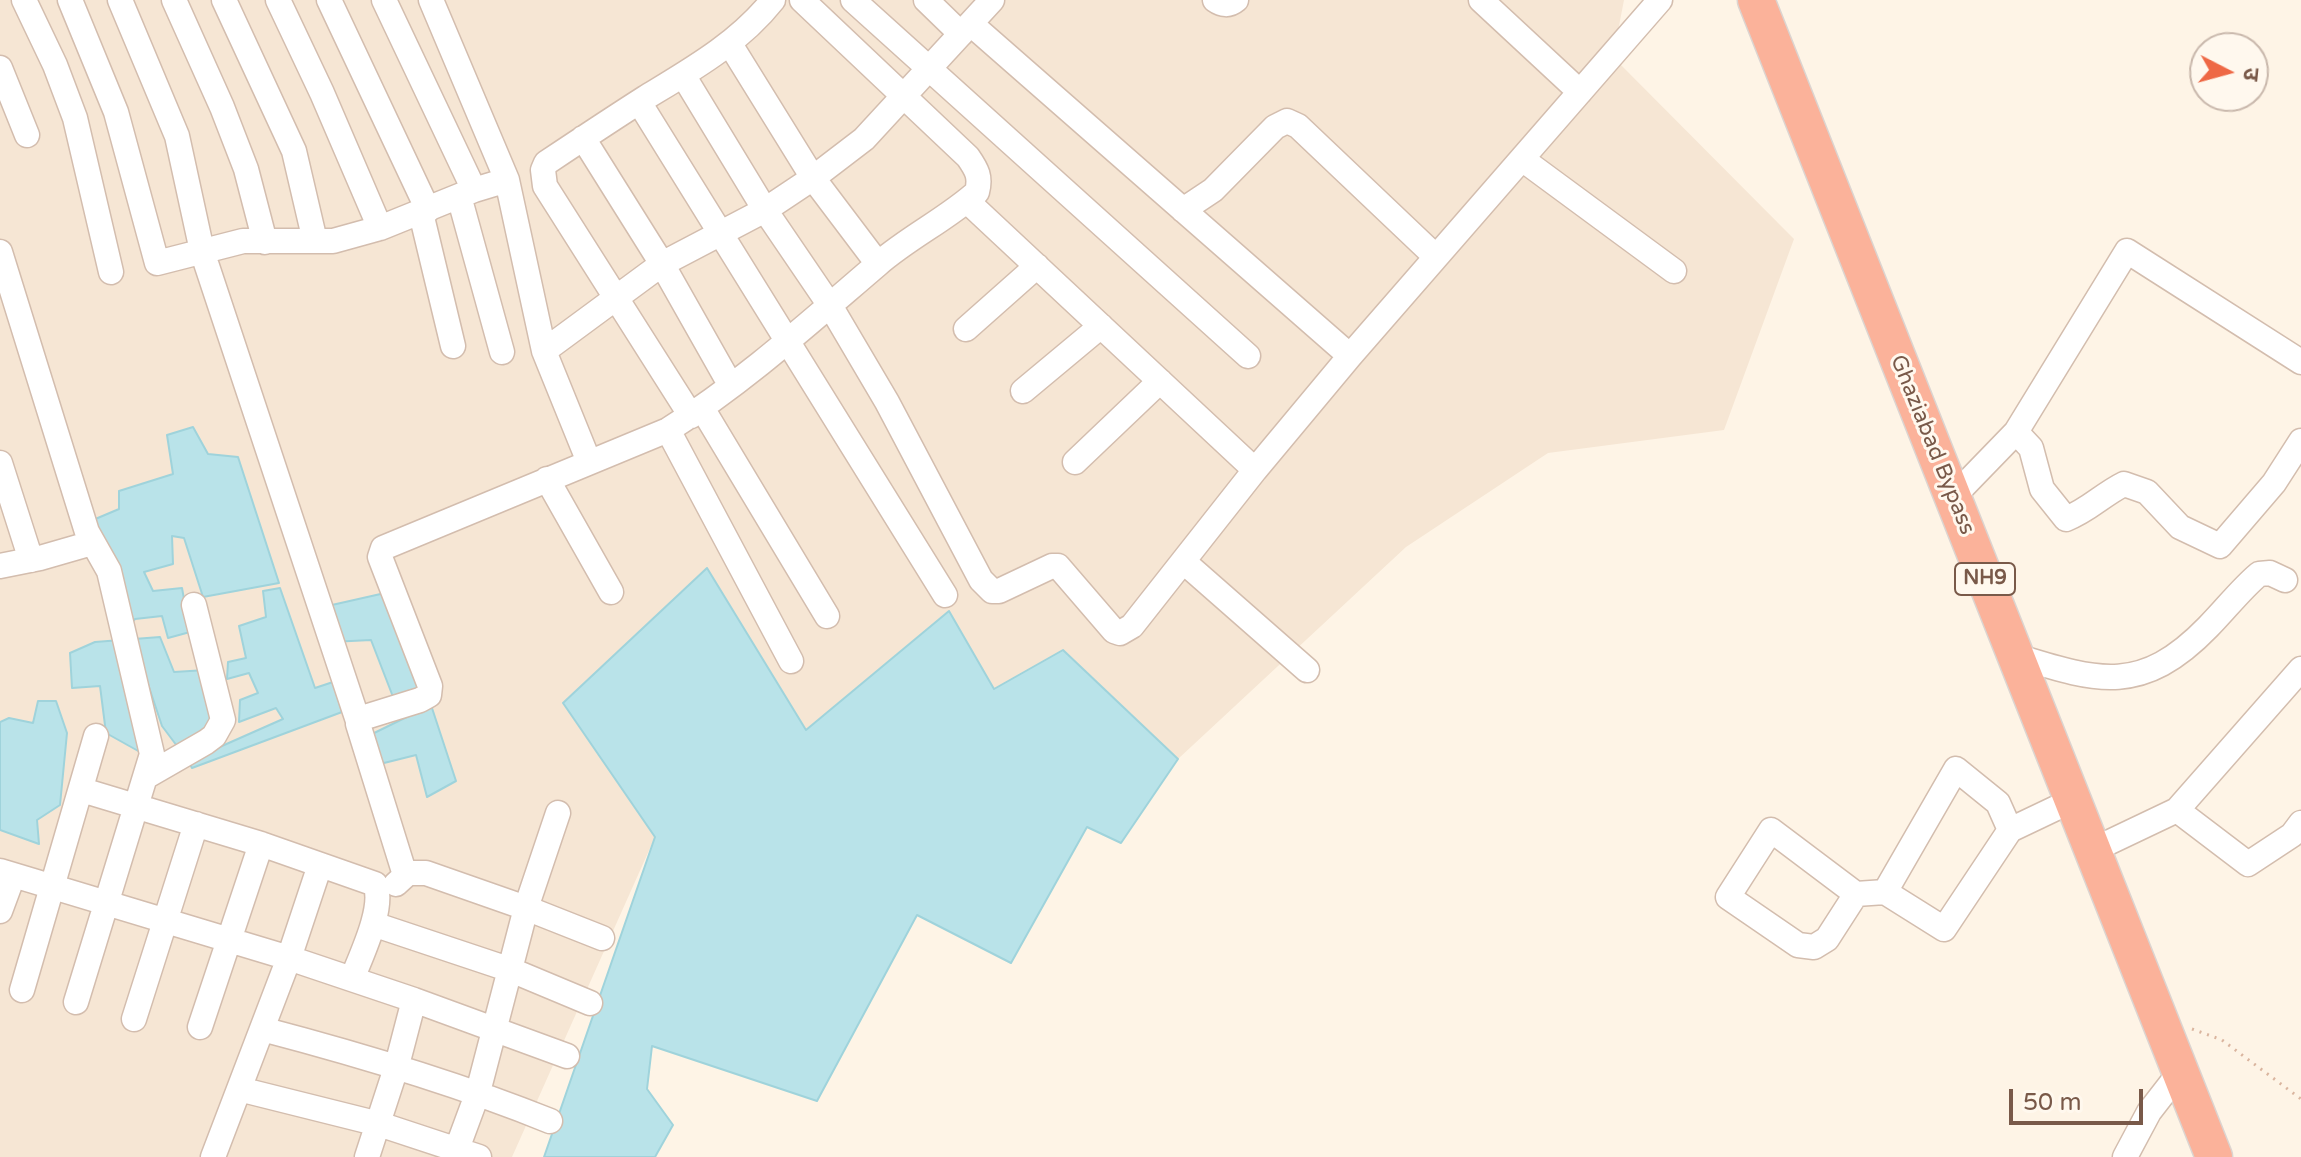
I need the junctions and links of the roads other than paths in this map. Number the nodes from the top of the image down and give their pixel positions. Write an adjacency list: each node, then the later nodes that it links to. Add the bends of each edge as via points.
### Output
1 (24, 0): 49 (street, via 75,118)
2 (70, 0): 42 (street, via 116,112 155,261)
3 (120, 0): 42 (street, via 177,136)
4 (174, 0): 41 (street, via 246,169)
5 (224, 0): 40 (street, via 294,151)
6 (278, 0): 38 (street)
7 (329, 0): 37 (street)
8 (384, 0): 33 (street)
9 (431, 0): 32 (street)
10 (773, 0): 21 (street)
11 (802, 0): 26 (street)
12 (853, 0): 23 (street)
13 (926, 0): 20 (street)
14 (1215, 0): 15 (street)
15 (1236, 0)
16 (1481, 0): 25 (street)
17 (1756, 0): 73 (highway, Ghaziabad Bypass / NH9)
18 (989, 1): 20 (street)
19 (1652, 3): 25 (street)
20 (966, 29): 23 (street); 36 (street)
21 (730, 44): 24 (street); 31 (street)
22 (0, 68): 28 (street)
23 (930, 69): 26 (street); 58 (street)
24 (683, 75): 27 (street); 35 (street)
25 (1580, 92): 30 (street)
26 (905, 96): 31 (street, via 864,139); 34 (street, via 978,173 977,192)
27 (639, 102): 29 (street); 39 (street)
28 (27, 135)
29 (583, 138): 45 (street); 50 (street, via 546,163 542,179)
30 (1522, 159): 44 (street); 48 (street)
31 (813, 178): 35 (street); 46 (street)
32 (507, 180): 33 (street); 56 (street)
33 (466, 193): 37 (street); 57 (street)
34 (967, 201): 46 (street); 47 (street)
35 (765, 210): 39 (street); 51 (street)
36 (1183, 210): 44 (street, via 1213,190 1287,121); 59 (street)
37 (424, 211): 38 (street); 55 (street)
38 (380, 228): 40 (street)
39 (720, 236): 45 (street); 54 (street)
40 (315, 241): 41 (street)
41 (265, 242): 42 (street, via 243,241)
42 (202, 251): 87 (street)
43 (0, 252): 74 (street)
44 (1436, 257): 59 (street)
45 (662, 264): 50 (street); 62 (street)
46 (878, 264): 51 (street)
47 (1037, 266): 52 (street); 53 (street)
48 (1674, 271)
49 (111, 272)
50 (615, 299): 56 (street); 64 (street)
51 (831, 307): 54 (street); 76 (street, via 986,587 999,591 1058,566 1120,633 1132,626)
52 (1101, 326): 61 (street); 63 (street)
53 (966, 329)
54 (788, 341): 62 (street); 80 (street)
55 (453, 346)
56 (544, 351): 68 (street)
57 (502, 352)
58 (1248, 356)
59 (1350, 356): 71 (street)
60 (2301, 362): 66 (street, via 2127,251)
61 (1160, 381): 69 (street); 71 (street)
62 (731, 386): 64 (street)
63 (1023, 391)
64 (697, 412): 65 (street); 82 (street)
65 (668, 430): 68 (street); 84 (street)
66 (2016, 432): 67 (street, via 2031,448 2042,489 2066,519 2087,511 2124,484 2147,492 2180,527 2220,546 2274,483); 73 (street)
67 (2301, 441)
68 (589, 462): 72 (street)
69 (1075, 462)
70 (0, 463): 75 (street)
71 (1255, 470): 76 (street)
72 (547, 479): 79 (street); 87 (street, via 383,548 380,557 428,678 429,693)
73 (1953, 497): 83 (highway, Ghaziabad Bypass / NH9)
74 (92, 543): 75 (street); 89 (street, via 109,571 151,741)
75 (31, 560): 77 (street)
76 (1184, 562): 86 (street)
77 (0, 566)
78 (2285, 580): 83 (street, via 2259,574 2205,630 2147,671 2096,678)
79 (611, 592)
80 (945, 595)
81 (194, 605): 89 (street, via 223,720 206,742)
82 (827, 616)
83 (2016, 656): 91 (highway, Ghaziabad Bypass / NH9)
84 (791, 661)
85 (2301, 669): 93 (street)
86 (1307, 670)
87 (358, 721): 102 (street)
88 (96, 736): 90 (street)
89 (147, 776): 92 (street)
90 (82, 790): 92 (street); 103 (street)
91 (2073, 800): 97 (street); 99 (highway, Ghaziabad Bypass / NH9)
92 (135, 806): 96 (street); 107 (street)
93 (2177, 810): 95 (street, via 2248,864); 99 (street)
94 (558, 813): 108 (street)
95 (2301, 823)
96 (196, 824): 98 (street); 110 (street)
97 (2010, 830): 104 (street, via 1944,929); 104 (street, via 1998,803 1956,769)
98 (261, 844): 100 (street); 113 (street)
99 (2093, 850): 127 (highway, Ghaziabad Bypass / NH9)
100 (320, 865): 105 (street, via 370,881); 114 (street)
101 (7, 874): 103 (street); 109 (street)
102 (405, 875): 105 (street); 108 (street, via 426,873)
103 (51, 888): 107 (street); 117 (street)
104 (1885, 892): 106 (street)
105 (377, 894): 111 (street)
106 (1856, 894): 106 (street, via 1827,939 1814,947 1798,945 1728,897 1771,830)
107 (105, 902): 110 (street); 119 (street)
108 (526, 908): 112 (street); 115 (street)
109 (0, 911)
110 (164, 920): 113 (street); 121 (street)
111 (373, 924): 115 (street); 116 (street)
112 (602, 938)
113 (230, 940): 114 (street); 122 (street)
114 (289, 958): 116 (street); 123 (street)
115 (511, 970): 120 (street); 124 (street)
116 (352, 979): 118 (street)
117 (22, 990)
118 (414, 1000): 124 (street); 126 (street)
119 (76, 1002)
120 (590, 1003)
121 (134, 1019)
122 (200, 1027)
123 (262, 1029): 126 (street); 128 (street)
124 (494, 1030): 125 (street); 129 (street)
125 (567, 1056)
126 (397, 1065): 129 (street); 131 (street)
127 (2180, 1072): 135 (street, via 2149,1112); 136 (highway, Ghaziabad Bypass / NH9)
128 (239, 1089): 131 (street); 133 (street)
129 (478, 1092): 130 (street); 132 (street)
130 (550, 1121)
131 (379, 1124): 132 (street); 134 (street)
132 (463, 1155)
133 (213, 1157)
134 (367, 1157)
135 (2125, 1157)
136 (2214, 1157)

